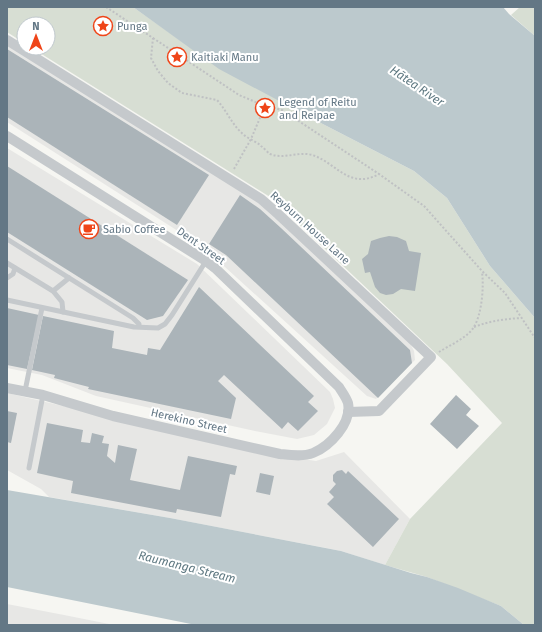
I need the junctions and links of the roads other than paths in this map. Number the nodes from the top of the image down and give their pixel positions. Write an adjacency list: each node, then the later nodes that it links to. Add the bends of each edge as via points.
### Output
1 (7, 40): 17 (street, Reyburn House Lane, via 261,199 431,357 379,411)
2 (7, 136): 4 (street, Dent Street)
3 (7, 239): 8 (lane)
4 (206, 261): 13 (lane, via 165,324 149,329); 17 (street, Dent Street, via 339,387 348,402)
5 (7, 263): 6 (lane)
6 (15, 268): 7 (lane, via 13,274); 9 (lane)
7 (7, 278)
8 (69, 278): 9 (lane); 13 (lane, via 133,318)
9 (52, 291): 12 (lane, via 62,302)
10 (7, 300): 11 (lane)
11 (42, 308): 12 (lane); 15 (lane)
12 (63, 312): 13 (lane)
13 (139, 326)
14 (7, 388): 15 (street, Herekino Street)
15 (25, 391): 16 (street, Herekino Street)
16 (43, 395): 17 (street, Herekino Street, via 113,416 291,455 313,453 324,447 340,430); 18 (lane)
17 (348, 412)
18 (29, 468)

